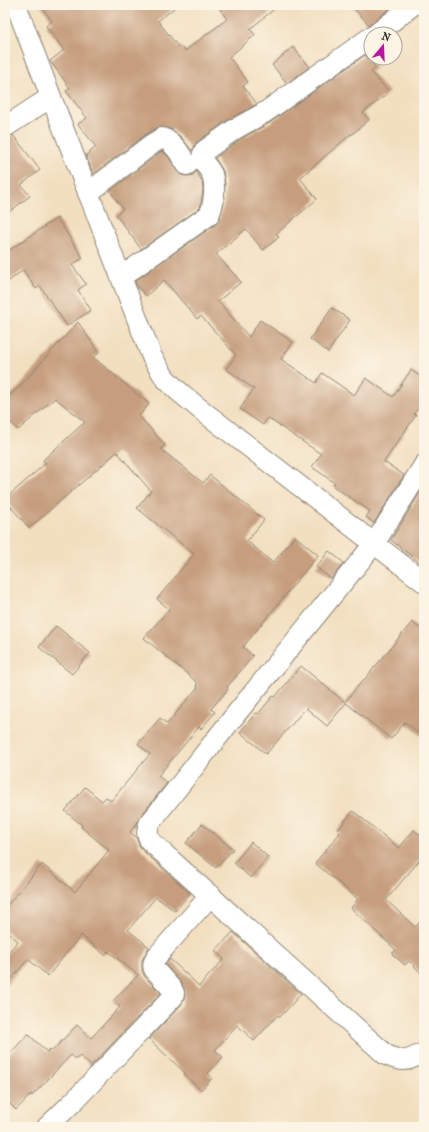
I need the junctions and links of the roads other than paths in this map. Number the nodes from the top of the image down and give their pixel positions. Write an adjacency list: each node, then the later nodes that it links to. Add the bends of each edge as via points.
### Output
1 (16, 5): 5 (street)
2 (413, 5): 3 (street)
3 (386, 26)
4 (363, 43): 9 (street, via 264,113 204,151 202,159 213,180 214,200 209,215)
5 (50, 97): 6 (street); 8 (street)
6 (5, 127)
7 (187, 165): 8 (street, via 174,146 162,138)
8 (88, 193): 9 (street)
9 (121, 277): 11 (street, via 152,357 165,378 200,409)
10 (424, 466): 11 (street)
11 (374, 544): 12 (street); 13 (street, via 149,824 147,833 150,841)
12 (424, 582)
13 (211, 896): 14 (street, via 386,1055 398,1060 408,1060); 15 (street, via 157,956 152,965 172,989 173,997)
14 (424, 1053)
15 (47, 1127)

